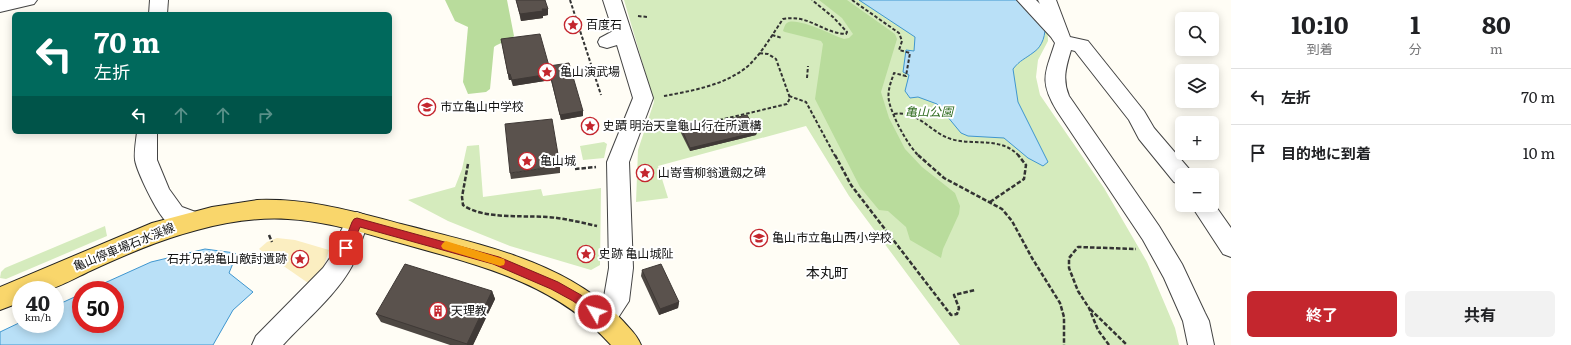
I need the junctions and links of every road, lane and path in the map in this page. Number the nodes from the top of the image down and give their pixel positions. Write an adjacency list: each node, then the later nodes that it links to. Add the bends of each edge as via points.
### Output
1 (28, 0): 9 (street)
2 (160, 0): 10 (street)
3 (570, 0): 17 (path)
4 (612, 0): 39 (street, via 615,38 642,98 618,162 621,268 616,301)
5 (812, 0): 11 (path, via 833,17 847,32 846,34 836,33 801,18 795,18 783,20)
6 (852, 0): 20 (path, via 899,33 902,41 899,50 910,53 906,76 894,73 889,89 889,101)
7 (1026, 0): 13 (street)
8 (1047, 0): 13 (street)
9 (0, 6)
10 (158, 12)
11 (772, 35): 12 (path); 14 (path)
12 (782, 38)
13 (1062, 39): 25 (street, via 1080,45); 45 (street, via 1053,78 1056,93 1151,233 1196,321)
14 (758, 53): 18 (path, via 743,69 703,88); 19 (path, via 767,53 776,59)
15 (808, 66): 16 (path)
16 (807, 78)
17 (600, 96)
18 (659, 96)
19 (789, 96): 21 (path, via 787,104 782,106); 36 (path, via 806,102 851,185 951,315 957,314 959,308 954,295)
20 (894, 114): 27 (path, via 904,137 914,151 944,178); 27 (path, via 909,113 942,136 956,141 995,143 1009,148 1020,156 1026,165 1024,179)
21 (682, 129)
22 (147, 134): 29 (street, via 146,160 160,193 174,214)
23 (468, 164): 31 (path, via 462,197 463,205 471,211 483,214 557,218)
24 (597, 167): 26 (path)
25 (1175, 168)
26 (575, 169)
27 (990, 202): 42 (path, via 1002,209 1012,221 1060,303 1064,317)
28 (1207, 212): 34 (street)
29 (193, 221): 30 (main road, 亀山停車場石水渓線, via 234,212 275,209); 37 (main road, 亀山停車場石水渓線, via 152,233)
30 (357, 222): 39 (main road, 亀山停車場石水渓線, via 495,260 529,273 577,298); 40 (street, via 343,259 332,276)
31 (599, 226)
32 (269, 235): 33 (path)
33 (272, 242)
34 (1231, 247)
35 (1142, 250): 38 (path, via 1078,247 1072,252 1069,268 1078,291)
36 (975, 290)
37 (0, 299)
38 (1089, 308): 43 (path, via 1098,330); 44 (path)
39 (603, 319): 41 (main road, 亀山停車場石水渓線)
40 (265, 345)
41 (628, 345)
42 (1064, 345)
43 (1109, 345)
44 (1127, 345)
45 (1201, 345)

